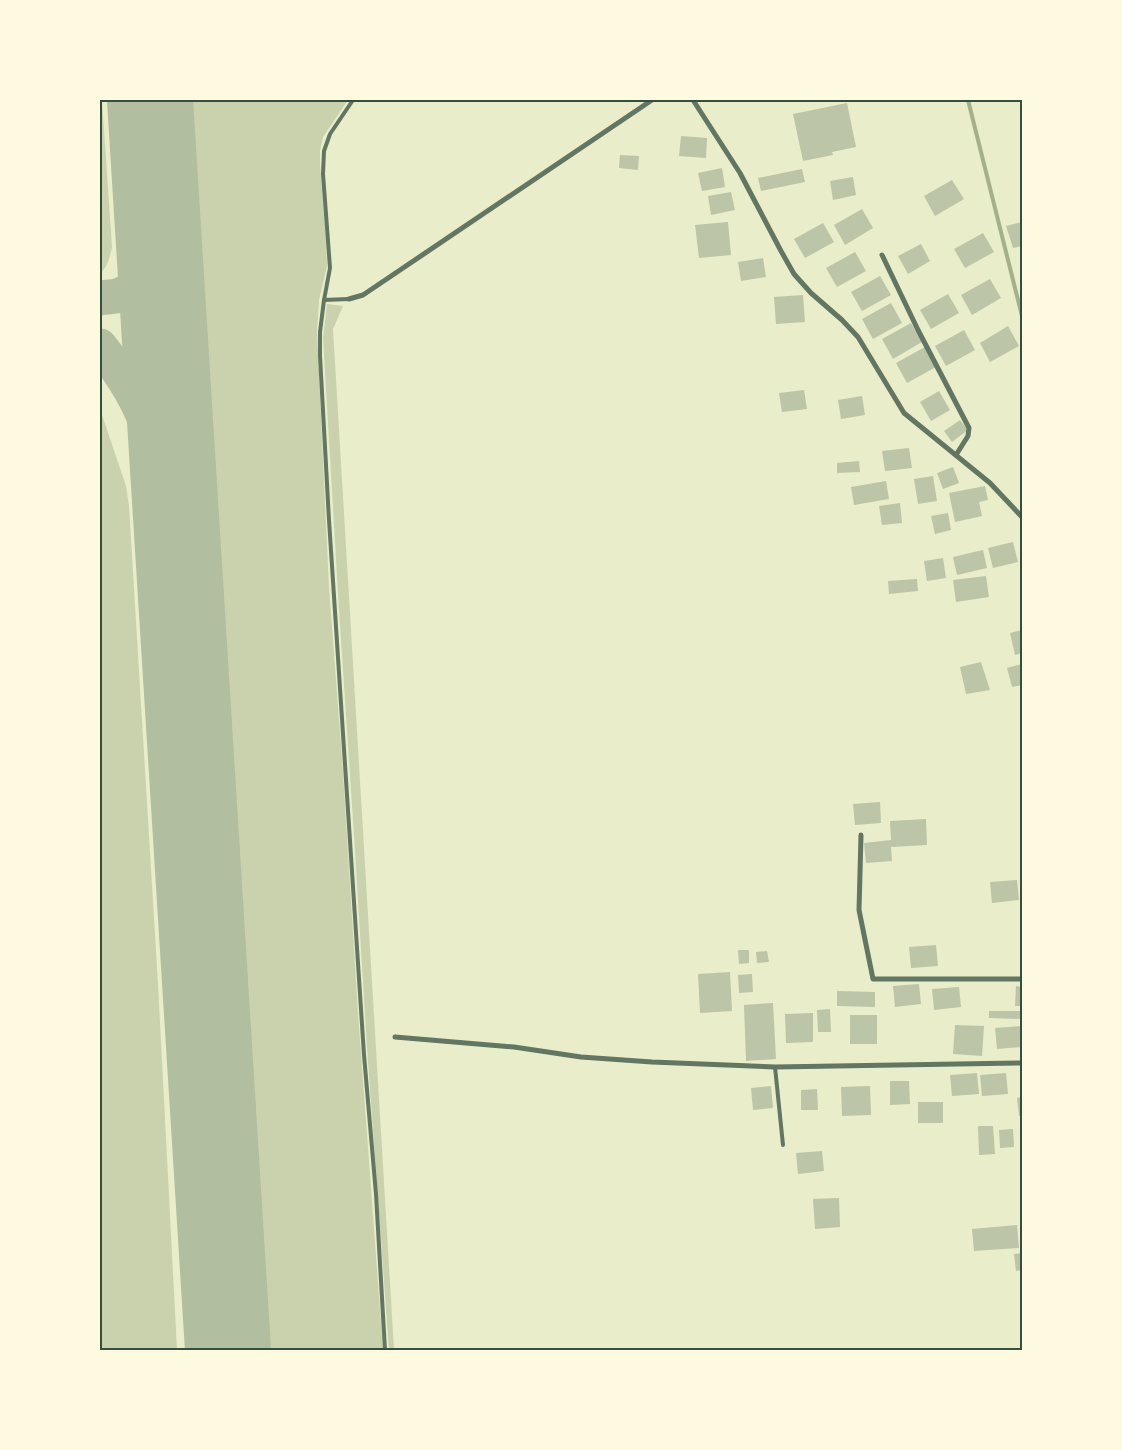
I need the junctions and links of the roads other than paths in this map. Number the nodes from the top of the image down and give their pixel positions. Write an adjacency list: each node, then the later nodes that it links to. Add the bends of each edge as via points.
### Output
1 (353, 100): 6 (lane, via 330,134 324,151 330,268)
2 (652, 100): 5 (street, via 363,295)
3 (693, 100): 7 (street, via 740,173 794,274 858,337 904,413)
4 (882, 255): 7 (street, via 969,428 968,436)
5 (349, 299): 6 (lane)
6 (324, 300): 15 (lane, via 320,356 329,520)
7 (956, 455): 8 (street, via 990,483)
8 (1022, 517)
9 (861, 835): 10 (street, via 860,910 873,979)
10 (1022, 980)
11 (395, 1037): 13 (street, via 514,1047 581,1057)
12 (1022, 1063): 13 (street)
13 (775, 1067): 14 (lane)
14 (783, 1145)
15 (386, 1350)

